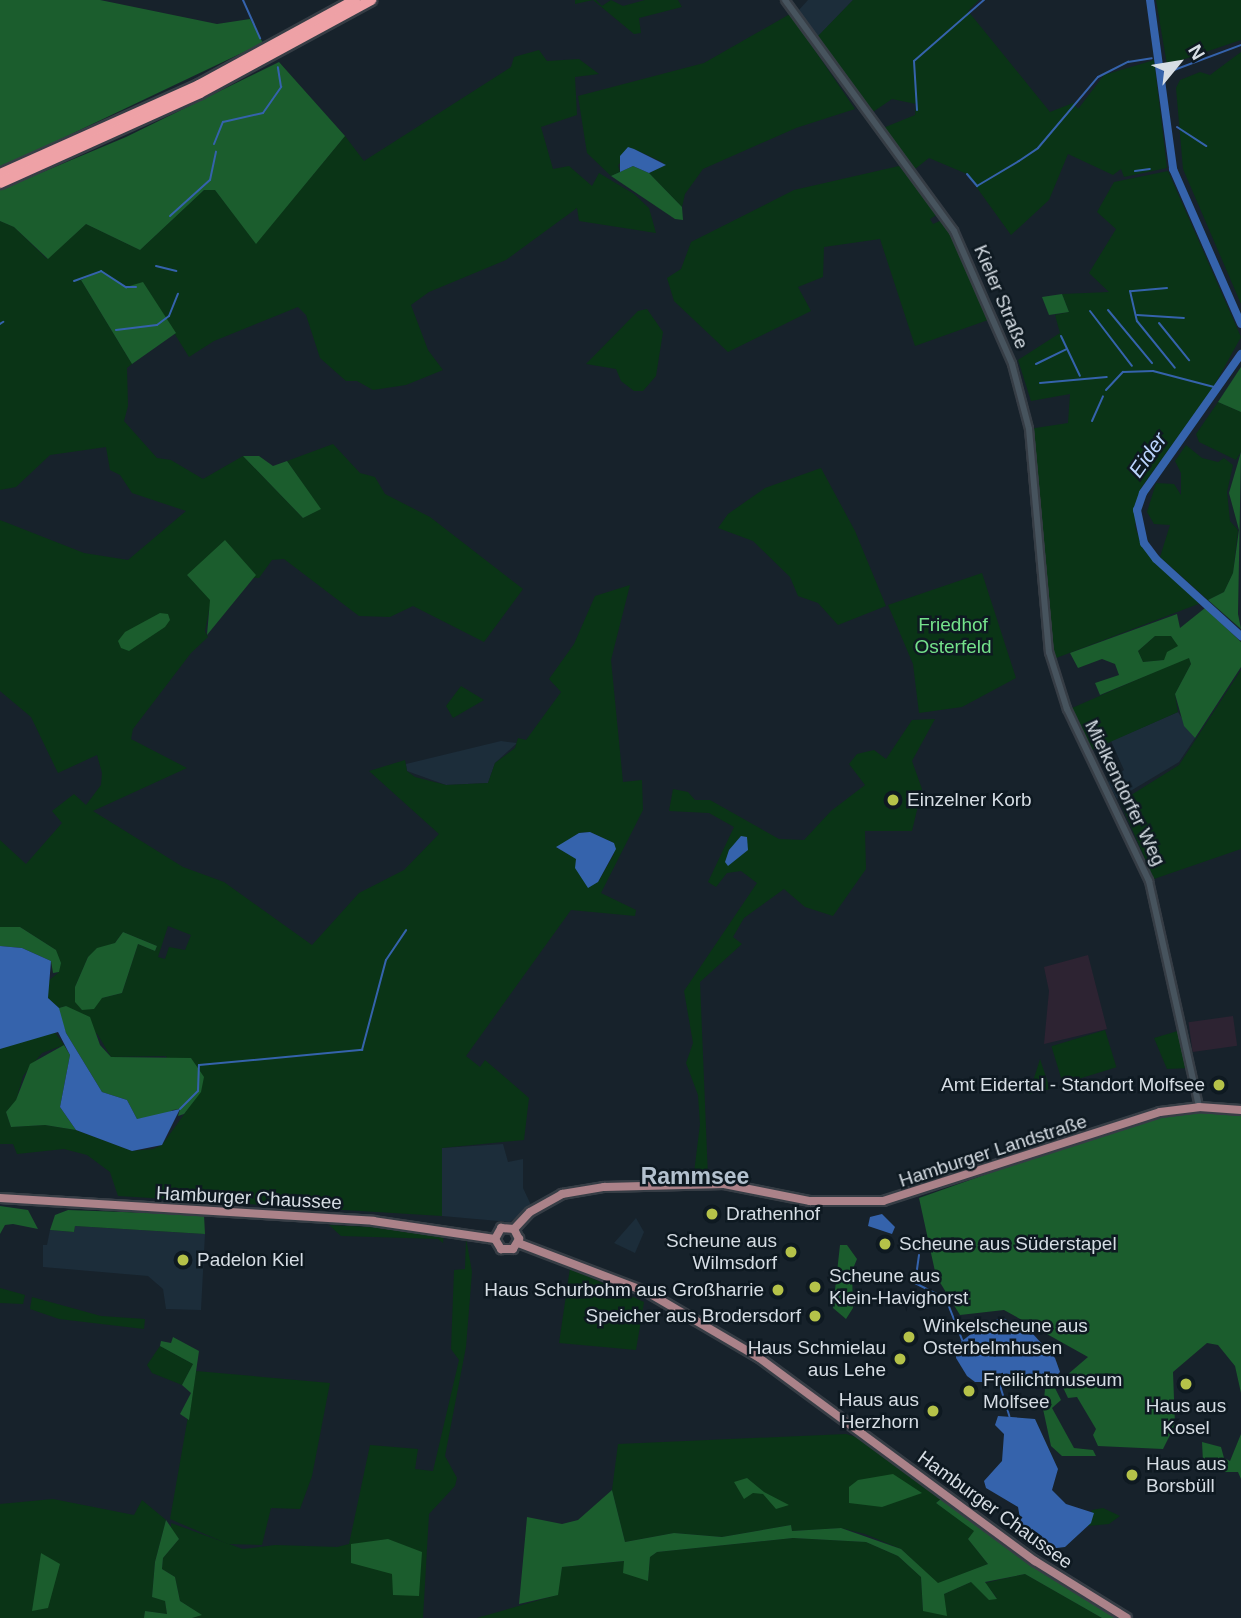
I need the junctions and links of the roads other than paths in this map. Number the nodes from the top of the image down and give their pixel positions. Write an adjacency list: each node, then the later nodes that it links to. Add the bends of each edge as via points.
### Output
1 (355, 0): 4 (highway, via 188,90)
2 (371, 0): 5 (highway, via 180,103)
3 (785, 0): 6 (street, Kieler Straße, via 948,222 986,296 1027,419 1043,618)
4 (0, 174)
5 (0, 183)
6 (1051, 660): 7 (street, Mielkendorfer Weg, via 1067,709 1149,881)
7 (1199, 1107): 8 (main road, Hamburger Landstraße); 10 (main road, Hamburger Landstraße, via 1160,1112 905,1197 837,1203 724,1184 588,1188 537,1207)
8 (1241, 1110)
9 (0, 1198): 11 (main road, Hamburger Chaussee, via 384,1222)
10 (514, 1229): 11 (main road, via 501,1228); 12 (main road)
11 (495, 1239): 12 (main road, via 505,1250)
12 (518, 1242): 13 (main road, Hamburger Chaussee, via 647,1293 758,1357 1035,1561)
13 (1127, 1618)

